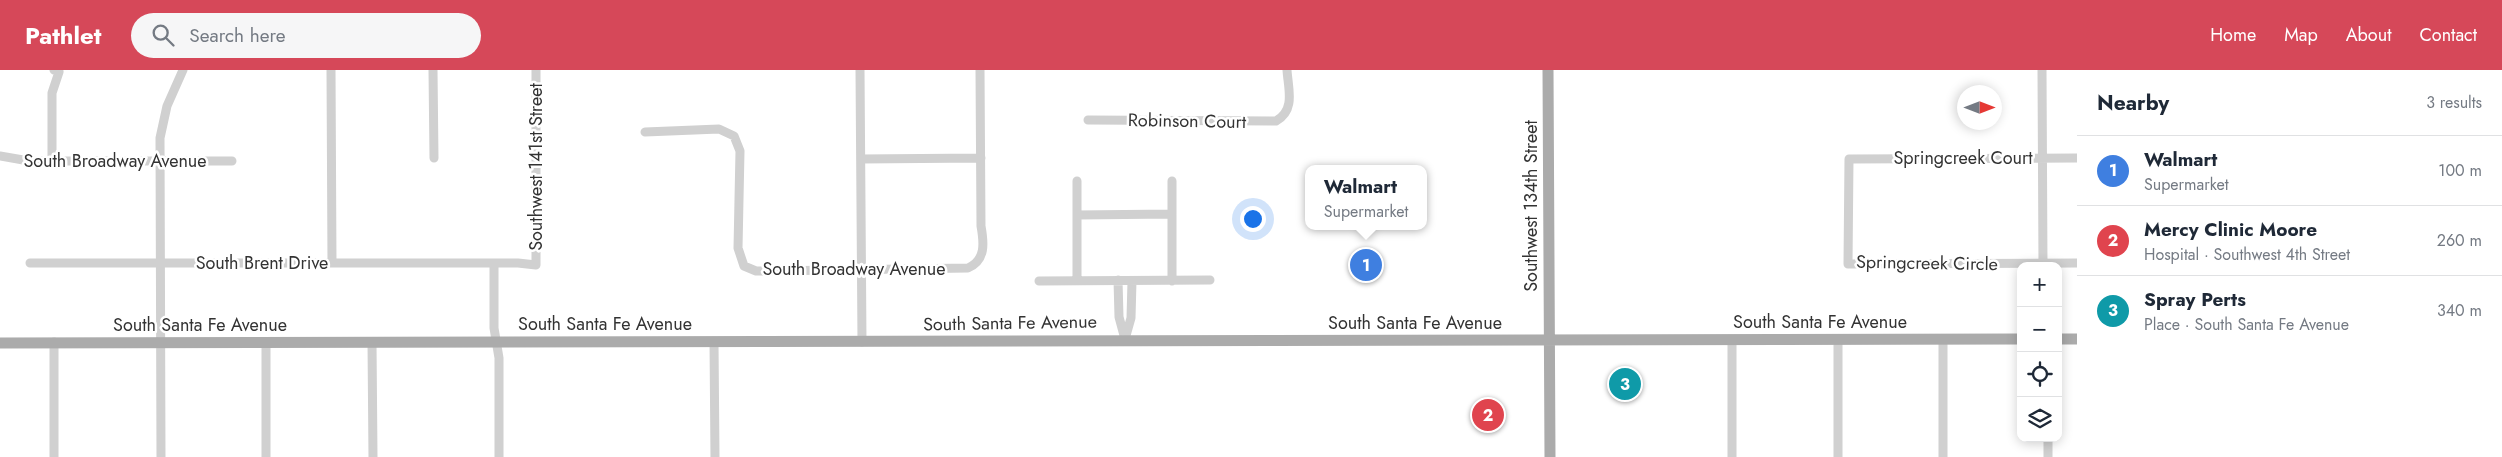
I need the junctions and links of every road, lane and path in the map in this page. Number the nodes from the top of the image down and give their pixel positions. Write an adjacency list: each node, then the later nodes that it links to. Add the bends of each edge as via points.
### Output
1 (54, 70): 21 (street, via 59,72 52,93)
2 (182, 70): 22 (street, via 162,126)
3 (331, 70): 30 (street)
4 (433, 70): 14 (street)
5 (536, 70): 34 (street, Southwest 141st Street)
6 (860, 70): 18 (street)
7 (980, 70): 15 (street)
8 (1287, 70): 11 (street, Robinson Court, via 1290,101 1284,115 1270,122)
9 (1548, 70): 51 (main road, Southwest 134th Street)
10 (2042, 70): 16 (street)
11 (1088, 120)
12 (644, 132): 36 (street, South Broadway Avenue, via 719,129 734,136 740,151 738,248 744,266 770,271)
13 (0, 156): 21 (street, South Broadway Avenue)
14 (434, 158)
15 (981, 158): 18 (street); 36 (street, South Broadway Avenue, via 984,245 977,262 960,269)
16 (2042, 158): 17 (street, Springcreek Court); 19 (street, Springcreek Court); 27 (street)
17 (2077, 158)
18 (861, 159): 36 (street)
19 (1849, 159): 35 (street, Springcreek Circle, via 1848,264)
20 (232, 161): 22 (street, South Broadway Avenue)
21 (52, 162): 22 (street, South Broadway Avenue)
22 (160, 162): 29 (street)
23 (1077, 181): 26 (street)
24 (1172, 181): 25 (street)
25 (1172, 214): 26 (street); 39 (street)
26 (1077, 215): 37 (street)
27 (2042, 262)
28 (30, 263): 29 (street, South Brent Drive)
29 (160, 263): 30 (street, South Brent Drive); 53 (street)
30 (332, 263): 31 (street, South Brent Drive)
31 (494, 263): 34 (street, South Brent Drive); 50 (street)
32 (2077, 263): 33 (street, Springcreek Circle)
33 (2062, 264)
34 (536, 265)
35 (2017, 265)
36 (862, 269): 57 (street)
37 (1077, 280): 38 (street); 41 (street)
38 (1118, 280): 42 (street); 43 (street, via 1119,318)
39 (1172, 280): 40 (street); 42 (street)
40 (1210, 280)
41 (1039, 281)
42 (1132, 281): 43 (street, via 1131,318)
43 (1125, 339): 51 (main road, South Santa Fe Avenue); 57 (main road, South Santa Fe Avenue)
44 (1943, 339): 45 (main road, South Santa Fe Avenue); 49 (main road, South Santa Fe Avenue); 69 (street)
45 (2017, 339)
46 (2062, 339): 47 (main road)
47 (2077, 339)
48 (1732, 340): 49 (main road, South Santa Fe Avenue); 51 (main road, South Santa Fe Avenue); 67 (street)
49 (1838, 340): 68 (street)
50 (496, 341): 55 (main road, South Santa Fe Avenue); 56 (main road, South Santa Fe Avenue); 64 (street, via 499,358)
51 (1550, 341): 66 (main road, Southwest 134th Street)
52 (54, 342): 53 (main road, South Santa Fe Avenue); 58 (main road, South Santa Fe Avenue); 60 (street)
53 (161, 342): 54 (main road, South Santa Fe Avenue); 61 (street)
54 (266, 342): 55 (main road, South Santa Fe Avenue); 62 (street)
55 (372, 342): 63 (street)
56 (714, 342): 57 (main road, South Santa Fe Avenue); 65 (street)
57 (862, 342)
58 (0, 343)
59 (2048, 442): 70 (street)
60 (54, 457)
61 (161, 457)
62 (266, 457)
63 (373, 457)
64 (499, 457)
65 (714, 457)
66 (1550, 457)
67 (1732, 457)
68 (1838, 457)
69 (1943, 457)
70 (2048, 457)

